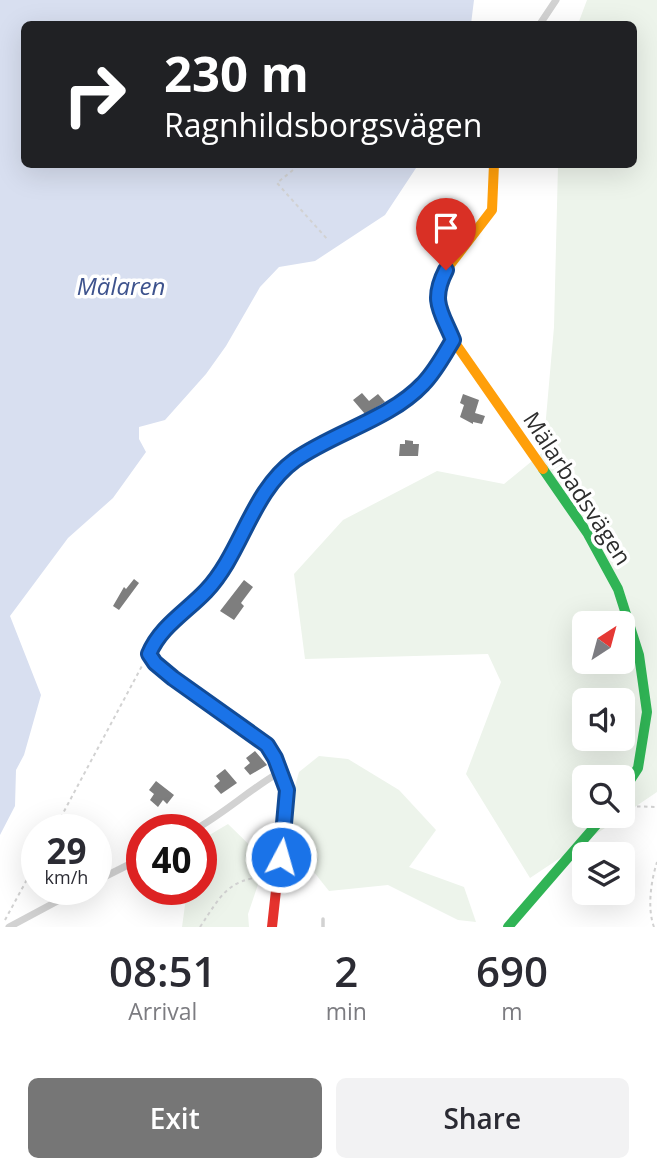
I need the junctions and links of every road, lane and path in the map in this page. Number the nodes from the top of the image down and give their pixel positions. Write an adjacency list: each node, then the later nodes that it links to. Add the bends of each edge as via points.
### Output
1 (556, 0): 2 (street)
2 (542, 21)
3 (494, 168): 6 (street, Mälarbadsvägen, via 492,210 437,287 438,303)
4 (293, 170): 5 (path, via 277,183)
5 (328, 240)
6 (453, 340): 7 (street, via 423,385 381,415 322,443 278,474 207,590 181,613); 9 (street, Mälarbadsvägen, via 588,534 618,589 639,655 647,712)
7 (149, 654): 8 (street, via 164,671 267,745); 12 (path)
8 (281, 772): 13 (street); 16 (street, via 287,790)
9 (635, 773)
10 (635, 806): 11 (path)
11 (657, 807)
12 (63, 814)
13 (217, 815)
14 (594, 828): 25 (street)
15 (657, 862): 26 (path, via 650,912)
16 (278, 874): 22 (path, via 249,877 226,889); 23 (street)
17 (21, 890): 20 (path)
18 (50, 905): 21 (street)
19 (323, 919): 24 (lane)
20 (1, 927)
21 (9, 927)
22 (200, 927)
23 (272, 927)
24 (323, 927)
25 (508, 927)
26 (654, 927)

